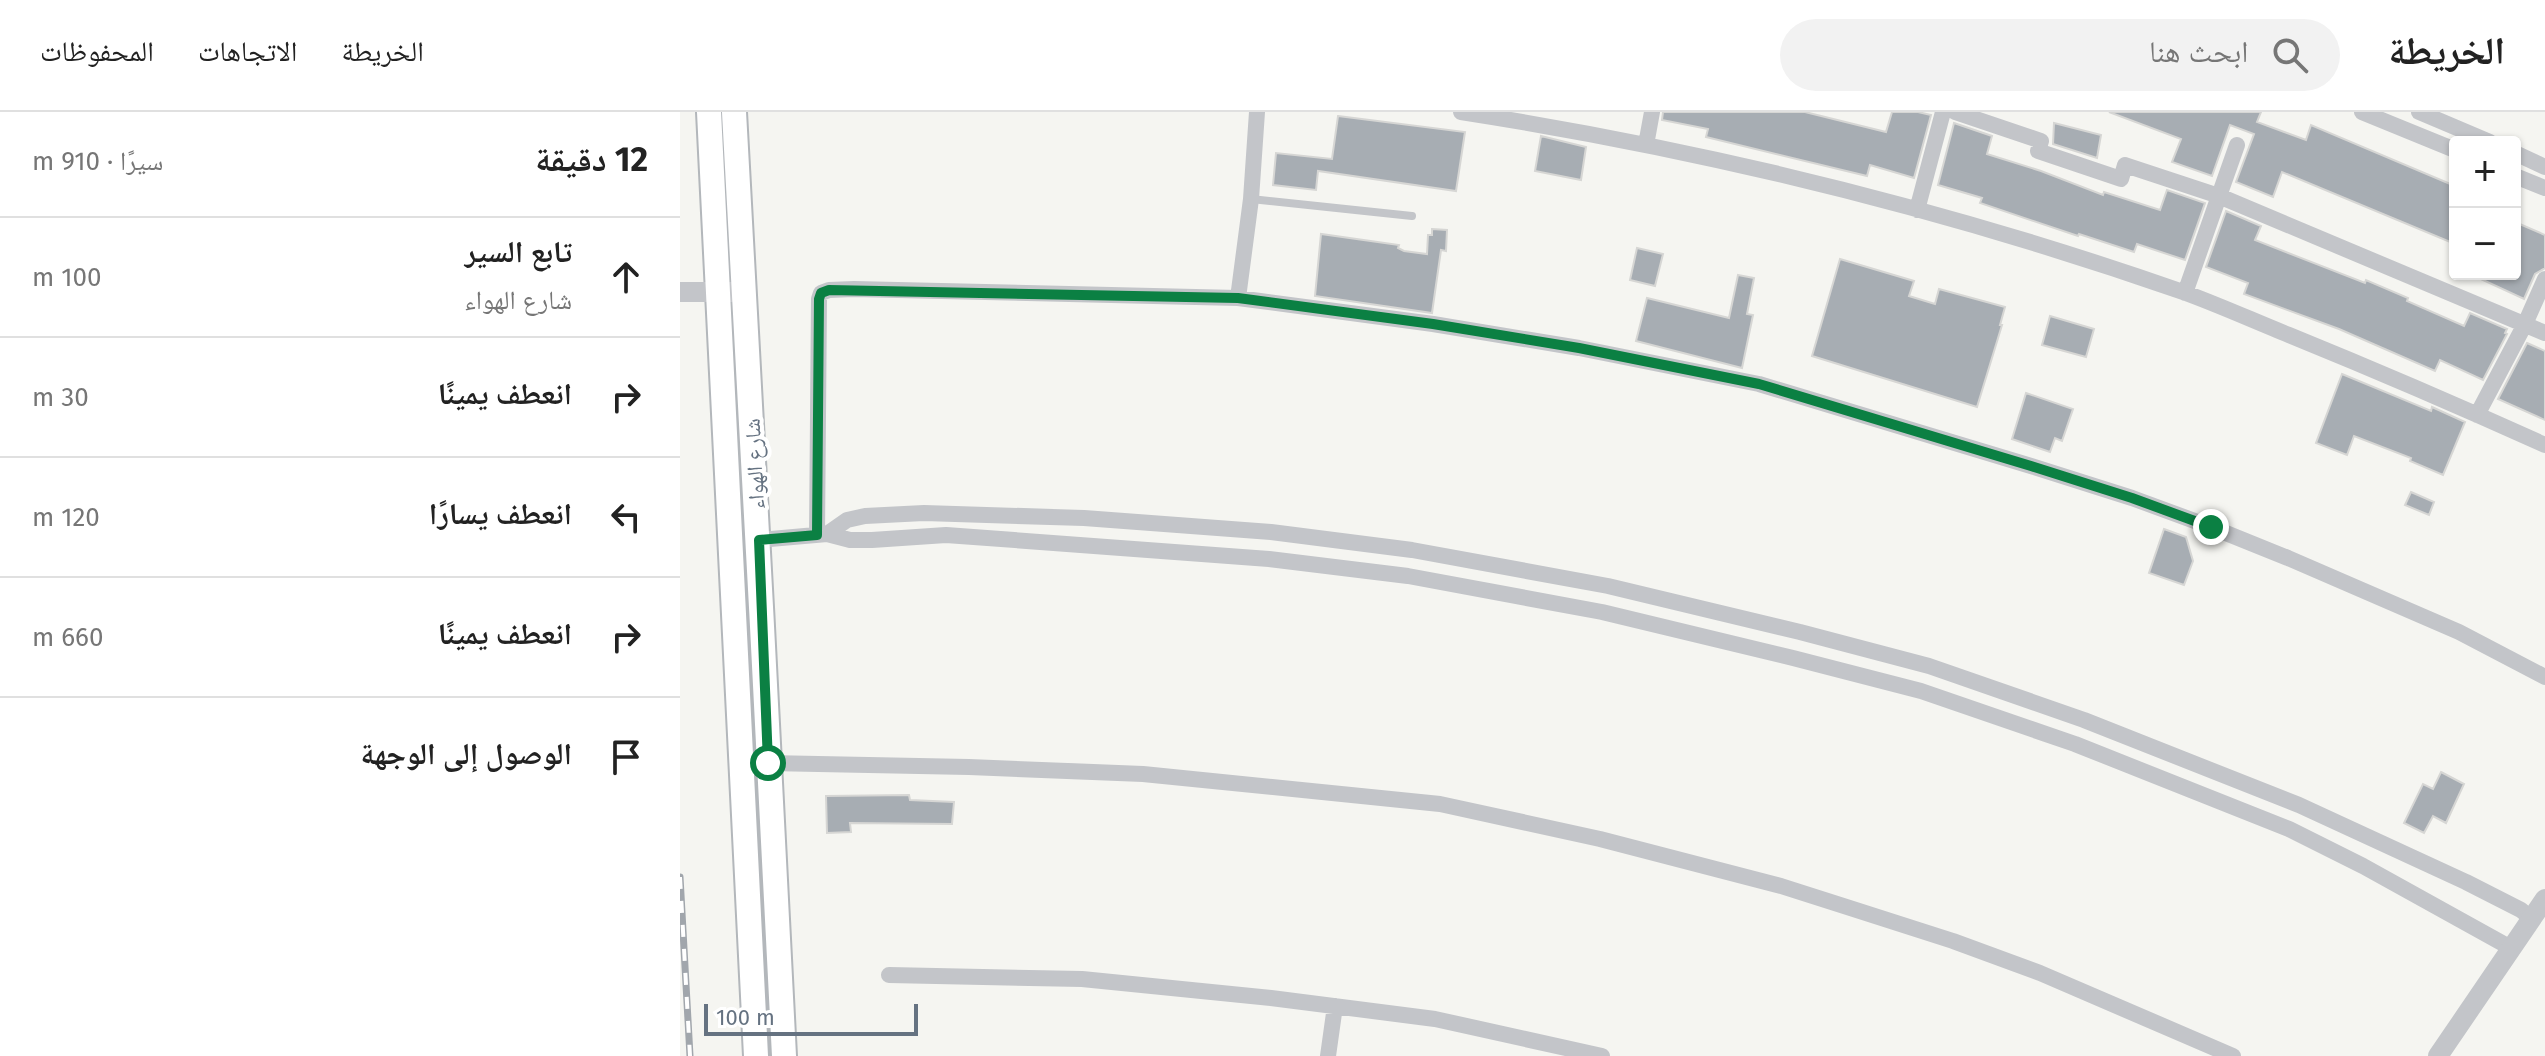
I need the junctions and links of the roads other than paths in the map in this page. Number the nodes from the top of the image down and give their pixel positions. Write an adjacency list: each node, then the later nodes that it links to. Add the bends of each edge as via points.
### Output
1 (709, 112): 25 (main road, شارع الهواء)
2 (734, 112): 24 (main road, شارع الهواء)
3 (1257, 112): 19 (street)
4 (1461, 112): 11 (street)
5 (1652, 112): 11 (street)
6 (1943, 112): 20 (street)
7 (1955, 112): 18 (street, via 2041,141 2038,151 2121,179 2125,165)
8 (2362, 112): 13 (street)
9 (2419, 112): 10 (street)
10 (2476, 136)
11 (1646, 145): 20 (street)
12 (2237, 145): 18 (street)
13 (2449, 148)
14 (2521, 156): 15 (street)
15 (2545, 167)
16 (2521, 178): 17 (street)
17 (2545, 188)
18 (2219, 196): 26 (street); 28 (street)
19 (1251, 199): 21 (lane); 27 (street)
20 (1917, 210): 26 (street)
21 (1412, 216)
22 (2545, 279): 28 (street)
23 (680, 292): 25 (street)
24 (745, 292): 25 (street); 33 (main road, شارع الهواء)
25 (718, 293): 41 (main road, شارع الهواء)
26 (2185, 293): 30 (street)
27 (1238, 298): 32 (street, via 854,289 821,293); 34 (street, via 1579,348 1773,388 2045,470 2211,527 2459,632)
28 (2525, 324): 29 (street); 30 (street)
29 (2545, 333)
30 (2477, 415): 31 (street)
31 (2545, 445)
32 (822, 534): 33 (street); 37 (street, via 865,516 1084,518 1271,532 1412,550 1608,586 1929,666 2084,720 2299,805 2466,882); 38 (street, via 850,540 946,535 1315,564 1602,612 1779,654 1921,691 2075,744 2289,829)
33 (759, 540): 35 (main road, شارع الهواء)
34 (2545, 677)
35 (768, 763): 42 (main road, شارع الهواء); 45 (street, via 1143,774 1440,804 1659,854 1864,912 2040,973)
36 (2545, 899): 37 (street)
37 (2532, 919): 38 (street)
38 (2511, 948): 46 (street)
39 (889, 975): 40 (street, via 1082,979)
40 (1335, 1006): 43 (street); 44 (street, via 1435,1019)
41 (756, 1056)
42 (784, 1056)
43 (1328, 1056)
44 (1602, 1056)
45 (2233, 1056)
46 (2438, 1056)

